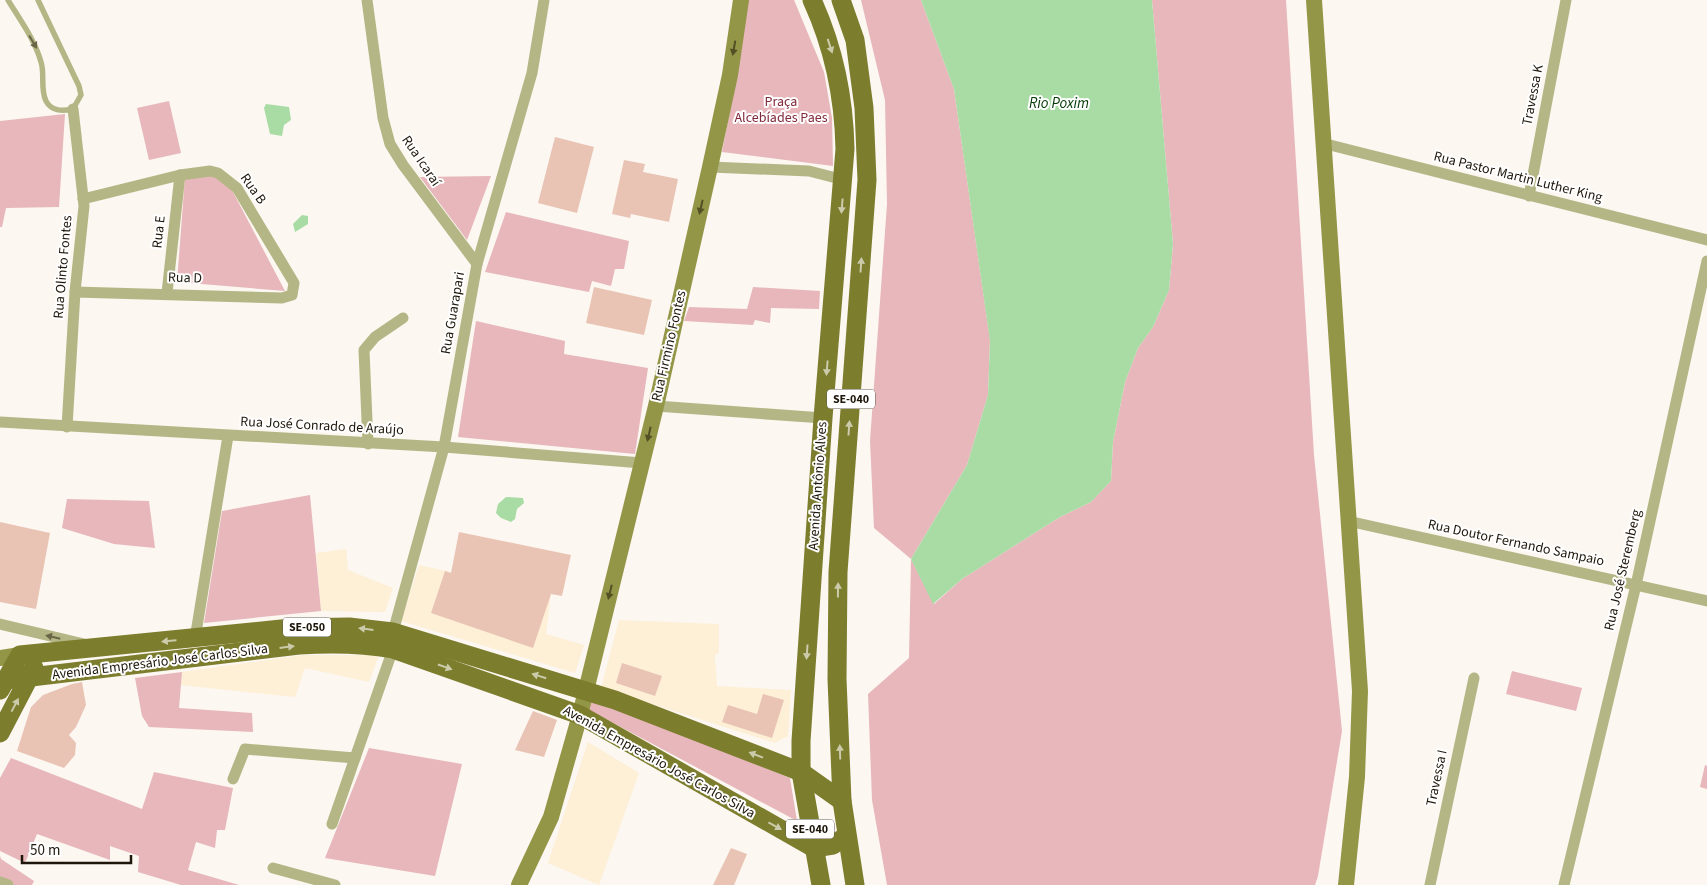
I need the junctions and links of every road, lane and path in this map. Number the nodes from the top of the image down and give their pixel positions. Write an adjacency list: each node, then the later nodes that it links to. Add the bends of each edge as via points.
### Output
1 (8, 0): 10 (lane, one-way to 10, via 38,50 46,100 53,109)
2 (38, 0): 10 (lane, via 79,86 81,95)
3 (368, 0): 19 (street, Rua Icaraí, via 383,118 390,144)
4 (544, 0): 19 (street, Rua Guarapari, via 532,73)
5 (741, 0): 12 (street, Rua Firmino Fontes, one-way to 12, via 730,75)
6 (812, 0): 14 (main road, Avenida Antônio Alves / SE-040, one-way to 14, via 837,68 844,111)
7 (841, 0): 51 (main road, Avenida Antônio Alves / SE-040, one-way to 7, via 837,679 838,572 867,180 864,108 855,40)
8 (1314, 0): 11 (street)
9 (1566, 0): 15 (street, Travessa K)
10 (73, 109): 16 (street, Rua Olinto Fontes)
11 (1322, 144): 15 (street, Rua Pastor Martin Luther King); 32 (street)
12 (710, 167): 14 (street, via 809,171); 24 (street, Rua Firmino Fontes, one-way to 24)
13 (180, 175): 16 (street, Rua B); 21 (street, Rua E); 22 (street, Rua B, via 218,173 237,188 294,283)
14 (844, 180): 25 (main road, Avenida Antônio Alves / SE-040, one-way to 25)
15 (1529, 196): 17 (street, Rua Pastor Martin Luther King)
16 (83, 199): 20 (street, Rua Olinto Fontes)
17 (1707, 240)
18 (1707, 261): 33 (street, Rua José Steremberg)
19 (477, 264): 30 (street, Rua Guarapari)
20 (75, 292): 21 (street, Rua D); 27 (street, Rua Olinto Fontes)
21 (167, 293): 22 (street, Rua D, via 282,298)
22 (292, 295)
23 (403, 318): 29 (street, via 375,337 364,350)
24 (656, 406): 25 (street); 31 (street, Rua Firmino Fontes, one-way to 31)
25 (822, 418): 49 (main road, Avenida Antônio Alves / SE-040, one-way to 49)
26 (0, 422): 27 (street, Rua José Conrado de Araújo)
27 (67, 427): 28 (street, Rua José Conrado de Araújo)
28 (228, 436): 29 (street, Rua José Conrado de Araújo); 36 (street)
29 (368, 444): 30 (street, Rua José Conrado de Araújo)
30 (444, 447): 31 (street, Rua José Conrado de Araújo); 37 (street, Rua Guarapari)
31 (642, 463): 45 (street, Rua Firmino Fontes, one-way to 45)
32 (1348, 521): 33 (street, Rua Doutor Fernando Sampaio); 62 (street, via 1360,691 1357,777)
33 (1636, 585): 34 (street, Rua Doutor Fernando Sampaio); 64 (street, Rua José Steremberg)
34 (1707, 602)
35 (0, 624): 38 (street, one-way to 35)
36 (195, 639): 37 (main road, Avenida Empresário José Carlos Silva / SE-050, one-way to 36, via 349,626 290,628); 38 (main road, Avenida Empresário José Carlos Silva / SE-050, one-way to 38)
37 (392, 640): 42 (main road, Avenida Empresário José Carlos Silva, one-way to 37, via 299,645 366,644); 45 (main road, Avenida Empresário José Carlos Silva / SE-050, one-way to 37); 46 (main road, Avenida Empresário José Carlos Silva, one-way to 46); 48 (street, Rua Guarapari)
38 (100, 648): 39 (main road, Avenida Empresário José Carlos Silva / SE-050)
39 (40, 653): 40 (main road, Avenida Empresário José Carlos Silva / SE-050); 42 (main road)
40 (20, 655): 41 (street, Avenida Empresário José Carlos Silva / SE-050); 44 (main road)
41 (0, 658)
42 (30, 678): 44 (main road, Avenida Empresário José Carlos Silva); 47 (main road, one-way to 42)
43 (1474, 678): 63 (street, Travessa I)
44 (2, 683)
45 (586, 690): 46 (street, Rua Firmino Fontes); 49 (main road, Avenida Empresário José Carlos Silva, one-way to 45)
46 (580, 715): 54 (main road, Avenida Empresário José Carlos Silva, one-way to 54); 59 (street, Rua Firmino Fontes, via 550,817)
47 (0, 733)
48 (355, 758): 50 (street, via 245,749); 52 (street, Rua Guarapari)
49 (801, 772): 51 (main road, Avenida Empresário José Carlos Silva); 54 (main road, Avenida Antônio Alves / SE-040)
50 (233, 779)
51 (842, 801): 53 (main road, Avenida Antônio Alves / SE-040)
52 (332, 824)
53 (846, 836): 54 (main road, via 833,845); 61 (main road, Avenida Antônio Alves / SE-040)
54 (814, 848): 60 (main road, Avenida Antônio Alves / SE-040)
55 (273, 868): 58 (street)
56 (0, 882): 57 (street)
57 (8, 885)
58 (335, 885)
59 (519, 885)
60 (821, 885)
61 (855, 885)
62 (1346, 885)
63 (1430, 885)
64 (1564, 885)

